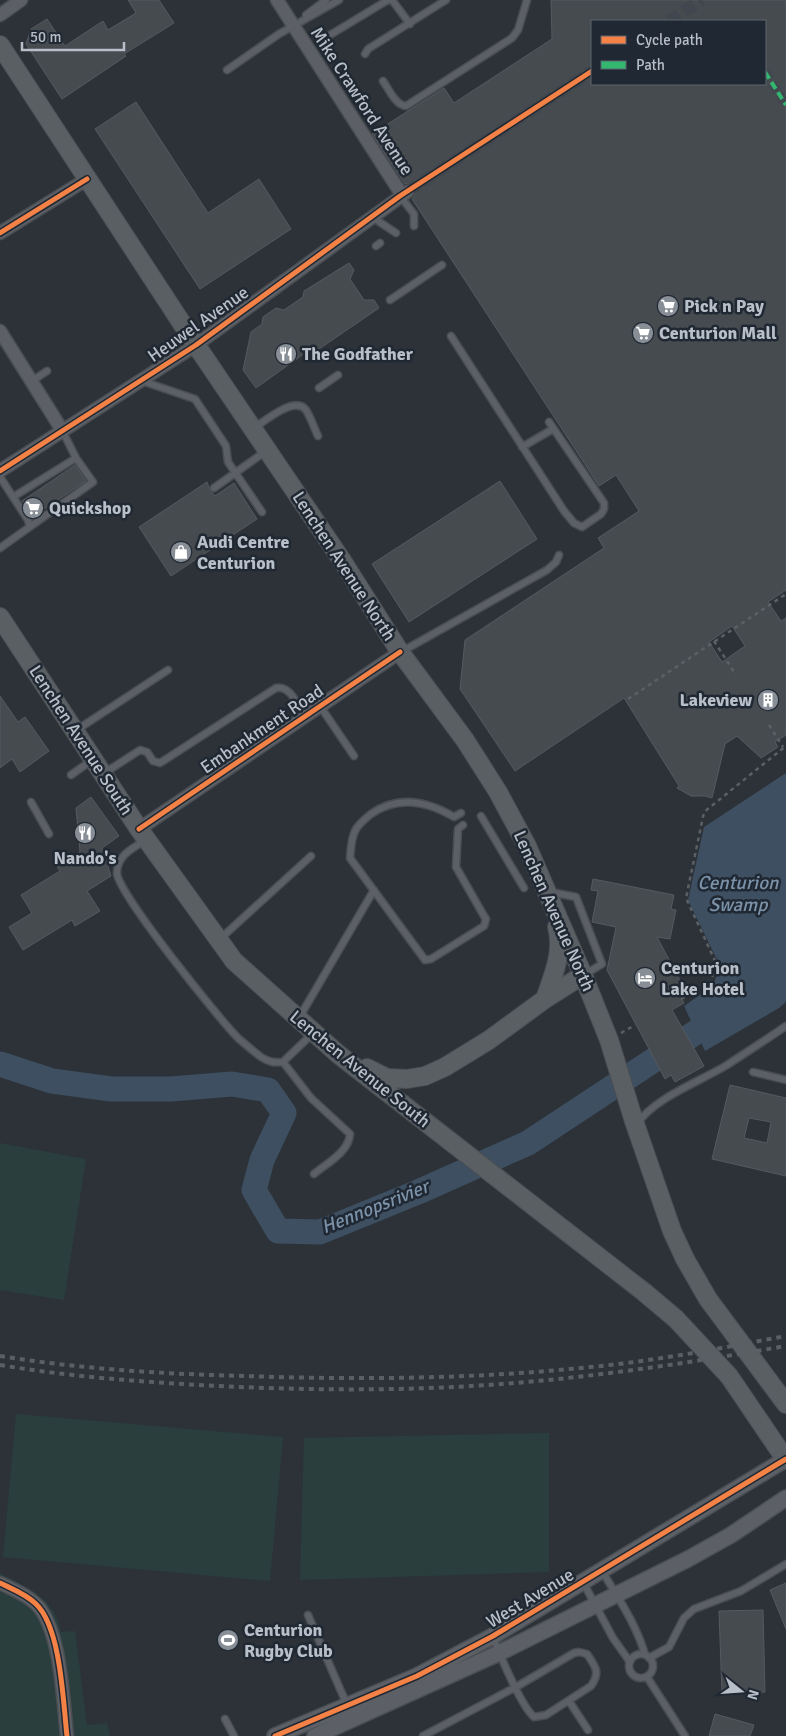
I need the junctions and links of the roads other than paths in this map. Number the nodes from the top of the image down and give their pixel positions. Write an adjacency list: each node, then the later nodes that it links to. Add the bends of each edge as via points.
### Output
1 (21, 0): 9 (street)
2 (277, 0): 11 (street, Mike Crawford Avenue)
3 (326, 0): 11 (lane)
4 (339, 0): 11 (lane)
5 (388, 0): 12 (lane)
6 (392, 0): 10 (lane)
7 (446, 0): 10 (lane)
8 (527, 0): 16 (lane, via 514,36 406,106 400,105)
9 (0, 15)
10 (410, 24): 14 (lane)
11 (294, 26): 15 (lane); 18 (street, Mike Crawford Avenue)
12 (330, 35)
13 (0, 46): 17 (main road, Lenchen Avenue North, via 65,139)
14 (365, 54)
15 (227, 70)
16 (383, 81)
17 (87, 179): 22 (street); 27 (main road, Lenchen Avenue North)
18 (403, 194): 19 (street, Heuwel Avenue); 20 (lane, via 414,214)
19 (371, 217): 21 (lane); 27 (street, Heuwel Avenue)
20 (414, 226)
21 (396, 233)
22 (0, 234)
23 (442, 265): 24 (lane)
24 (390, 300)
25 (0, 331): 31 (street)
26 (451, 336): 38 (lane)
27 (196, 345): 30 (street, Heuwel Avenue); 34 (main road, Lenchen Avenue North)
28 (46, 371): 31 (lane)
29 (338, 375): 32 (lane)
30 (140, 380): 36 (street, Heuwel Avenue); 42 (lane, via 195,398 226,446 228,462)
31 (32, 381): 36 (street)
32 (319, 388)
33 (548, 422): 35 (lane)
34 (252, 429): 37 (lane, via 288,406 299,405 306,410); 39 (main road, Lenchen Avenue North)
35 (553, 429): 38 (lane); 38 (lane, via 604,503 601,514 582,527 564,511)
36 (62, 430): 40 (lane); 41 (street, Heuwel Avenue)
37 (318, 436)
38 (522, 447)
39 (267, 451): 42 (lane); 51 (main road, Lenchen Avenue North)
40 (76, 458): 45 (lane); 47 (lane, via 93,482)
41 (0, 471)
42 (236, 472): 44 (lane); 46 (lane)
43 (0, 477): 45 (lane)
44 (214, 488)
45 (13, 497): 47 (lane)
46 (262, 512)
47 (30, 527): 48 (lane)
48 (0, 548)
49 (559, 555): 51 (lane, Embankment Road, via 547,570)
50 (0, 617): 55 (main road, Lenchen Avenue South)
51 (400, 652): 53 (street, Embankment Road); 68 (main road, Lenchen Avenue North, via 465,740 498,792 525,842)
52 (168, 670): 55 (lane)
53 (320, 706): 54 (street, Embankment Road); 56 (lane)
54 (304, 717): 57 (lane, via 288,690 276,688 160,762 153,761 147,752 140,750); 64 (street, Embankment Road)
55 (75, 731): 57 (main road, Lenchen Avenue South)
56 (354, 756)
57 (98, 766): 58 (lane); 64 (main road, Lenchen Avenue South)
58 (71, 775)
59 (31, 802): 63 (lane)
60 (461, 813): 67 (lane, via 454,817 428,804 394,802 363,820 355,830 350,858)
61 (481, 816): 66 (lane)
62 (463, 825): 67 (lane, via 458,829 456,867 486,919 484,926 432,960 425,960)
63 (49, 834)
64 (143, 834): 69 (main road, Lenchen Avenue South); 76 (lane, via 124,854 117,872 119,882 194,985 238,1038 270,1062)
65 (311, 856): 69 (lane)
66 (524, 888)
67 (374, 890): 72 (lane)
68 (546, 892): 70 (main road, Lenchen Avenue North); 70 (lane, via 576,897 602,964); 71 (main road, via 559,936 556,969)
69 (220, 940): 72 (main road, Lenchen Avenue South, via 234,961)
70 (583, 975): 71 (main road); 79 (main road, Lenchen Avenue North)
71 (545, 999): 75 (main road, via 489,1040 425,1076 387,1078)
72 (299, 1019): 74 (main road, Lenchen Avenue South)
73 (786, 1026): 79 (lane, via 727,1065 656,1105)
74 (313, 1032): 75 (main road, Lenchen Avenue South); 76 (lane)
75 (338, 1054): 82 (main road, Lenchen Avenue South, via 676,1319 729,1376)
76 (283, 1062): 80 (lane, via 311,1098 350,1134 346,1148)
77 (753, 1072): 78 (lane)
78 (786, 1080)
79 (635, 1123): 81 (main road, Lenchen Avenue North, via 672,1231 685,1259 708,1299)
80 (314, 1174)
81 (786, 1404)
82 (786, 1459): 85 (street, West Avenue)
83 (786, 1498): 88 (street, West Avenue, via 731,1535)
84 (786, 1564): 93 (lane, via 741,1591 694,1609 684,1618 669,1647)
85 (602, 1571): 86 (street, West Avenue); 88 (lane)
86 (583, 1582): 89 (lane); 91 (street, West Avenue)
87 (0, 1583): 102 (street, via 29,1597 47,1618 56,1648)
88 (616, 1594): 89 (street, West Avenue); 93 (lane)
89 (595, 1604): 92 (street, West Avenue); 94 (lane)
90 (308, 1615): 98 (lane)
91 (493, 1636): 92 (lane); 98 (street, West Avenue, via 417,1676)
92 (499, 1653): 96 (lane); 105 (street, West Avenue)
93 (647, 1657): 94 (lane, via 638,1655); 95 (lane, via 652,1664)
94 (630, 1662): 95 (lane, via 629,1669 633,1675)
95 (647, 1677): 107 (lane)
96 (516, 1687): 97 (lane, via 534,1717 546,1715); 97 (lane, via 574,1653 584,1652 595,1667 596,1679); 106 (lane)
97 (569, 1701): 100 (lane)
98 (347, 1706): 101 (street, West Avenue)
99 (225, 1719): 103 (lane)
100 (588, 1730)
101 (293, 1733): 104 (street, West Avenue)
102 (67, 1736)
103 (234, 1736)
104 (275, 1736)
105 (315, 1736)
106 (423, 1736)
107 (685, 1736)

